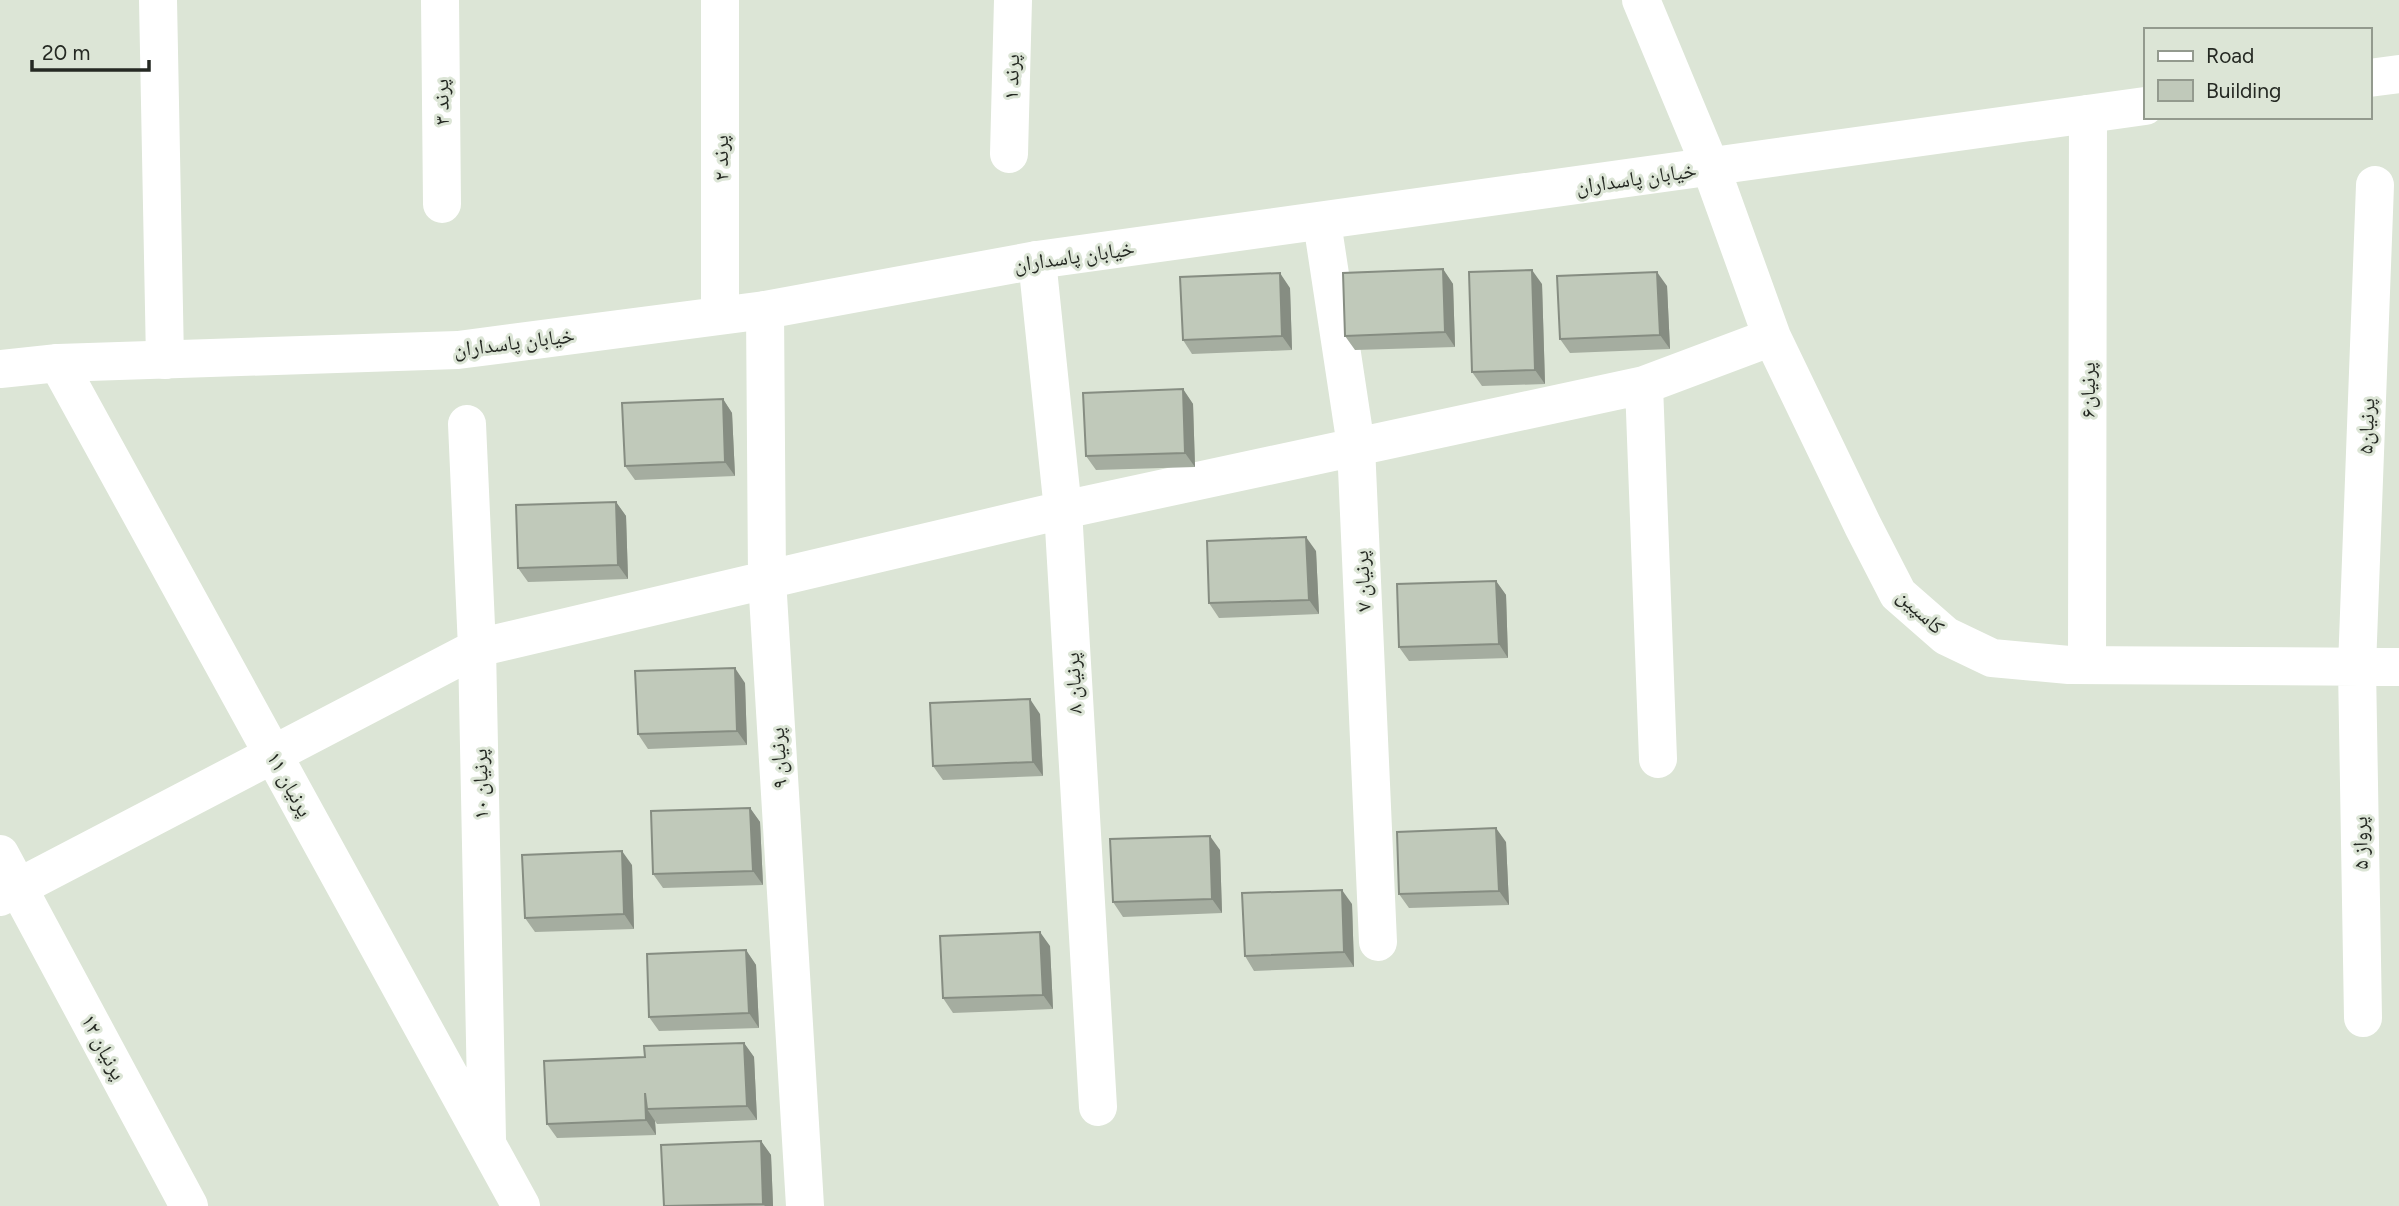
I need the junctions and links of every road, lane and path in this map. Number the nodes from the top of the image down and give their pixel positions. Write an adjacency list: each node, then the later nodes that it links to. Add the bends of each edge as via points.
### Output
1 (158, 0): 19 (street)
2 (440, 0): 13 (street, پرند ۳)
3 (720, 0): 17 (street, پرند ۲)
4 (1013, 0): 10 (street, پرند ۱)
5 (1640, 0): 11 (street, کاسپین)
6 (2399, 74): 7 (street)
7 (2371, 78)
8 (2144, 106): 9 (street, خیابان پاسداران)
9 (2088, 114): 11 (street, خیابان پاسداران); 28 (street, پرنیان۶)
10 (1009, 154)
11 (1711, 168): 14 (street, خیابان پاسداران); 18 (street, کاسپین)
12 (2375, 185): 29 (street, پرنیان۵)
13 (442, 204)
14 (1322, 222): 15 (street, خیابان پاسداران); 24 (street, پرنیان ۷)
15 (1037, 260): 16 (street, خیابان پاسداران); 25 (street, پرنیان ۸)
16 (765, 310): 17 (street, خیابان پاسداران); 26 (street, پرنیان ۹)
17 (720, 315): 19 (street, خیابان پاسداران, via 458,350)
18 (1772, 337): 22 (street); 28 (street, کاسپین, via 1898,594 1946,636 1992,658)
19 (165, 360): 20 (street, خیابان پاسداران)
20 (58, 363): 21 (street, خیابان پاسداران); 31 (street, پرنیان ۱۱)
21 (0, 369)
22 (1644, 385): 24 (street); 32 (street)
23 (467, 424): 27 (street, پرنیان ۱۰)
24 (1356, 446): 25 (street); 35 (street, پرنیان ۷)
25 (1063, 510): 26 (street); 37 (street, پرنیان ۸)
26 (767, 579): 27 (street); 41 (street, پرنیان ۹)
27 (477, 648): 31 (street); 38 (street, پرنیان ۱۰)
28 (2087, 665): 29 (street, کاسپین)
29 (2357, 667): 30 (street, کاسپین); 36 (street, پرواز ۵)
30 (2399, 667)
31 (274, 754): 34 (street); 38 (street, پرنیان ۱۱)
32 (1658, 759)
33 (0, 854): 34 (street, پرنیان ۱۲)
34 (9, 892): 39 (street, پرنیان ۱۲)
35 (1378, 942)
36 (2363, 1018)
37 (1098, 1107)
38 (487, 1145): 40 (street, پرنیان ۱۱)
39 (189, 1206)
40 (521, 1206)
41 (805, 1206)

